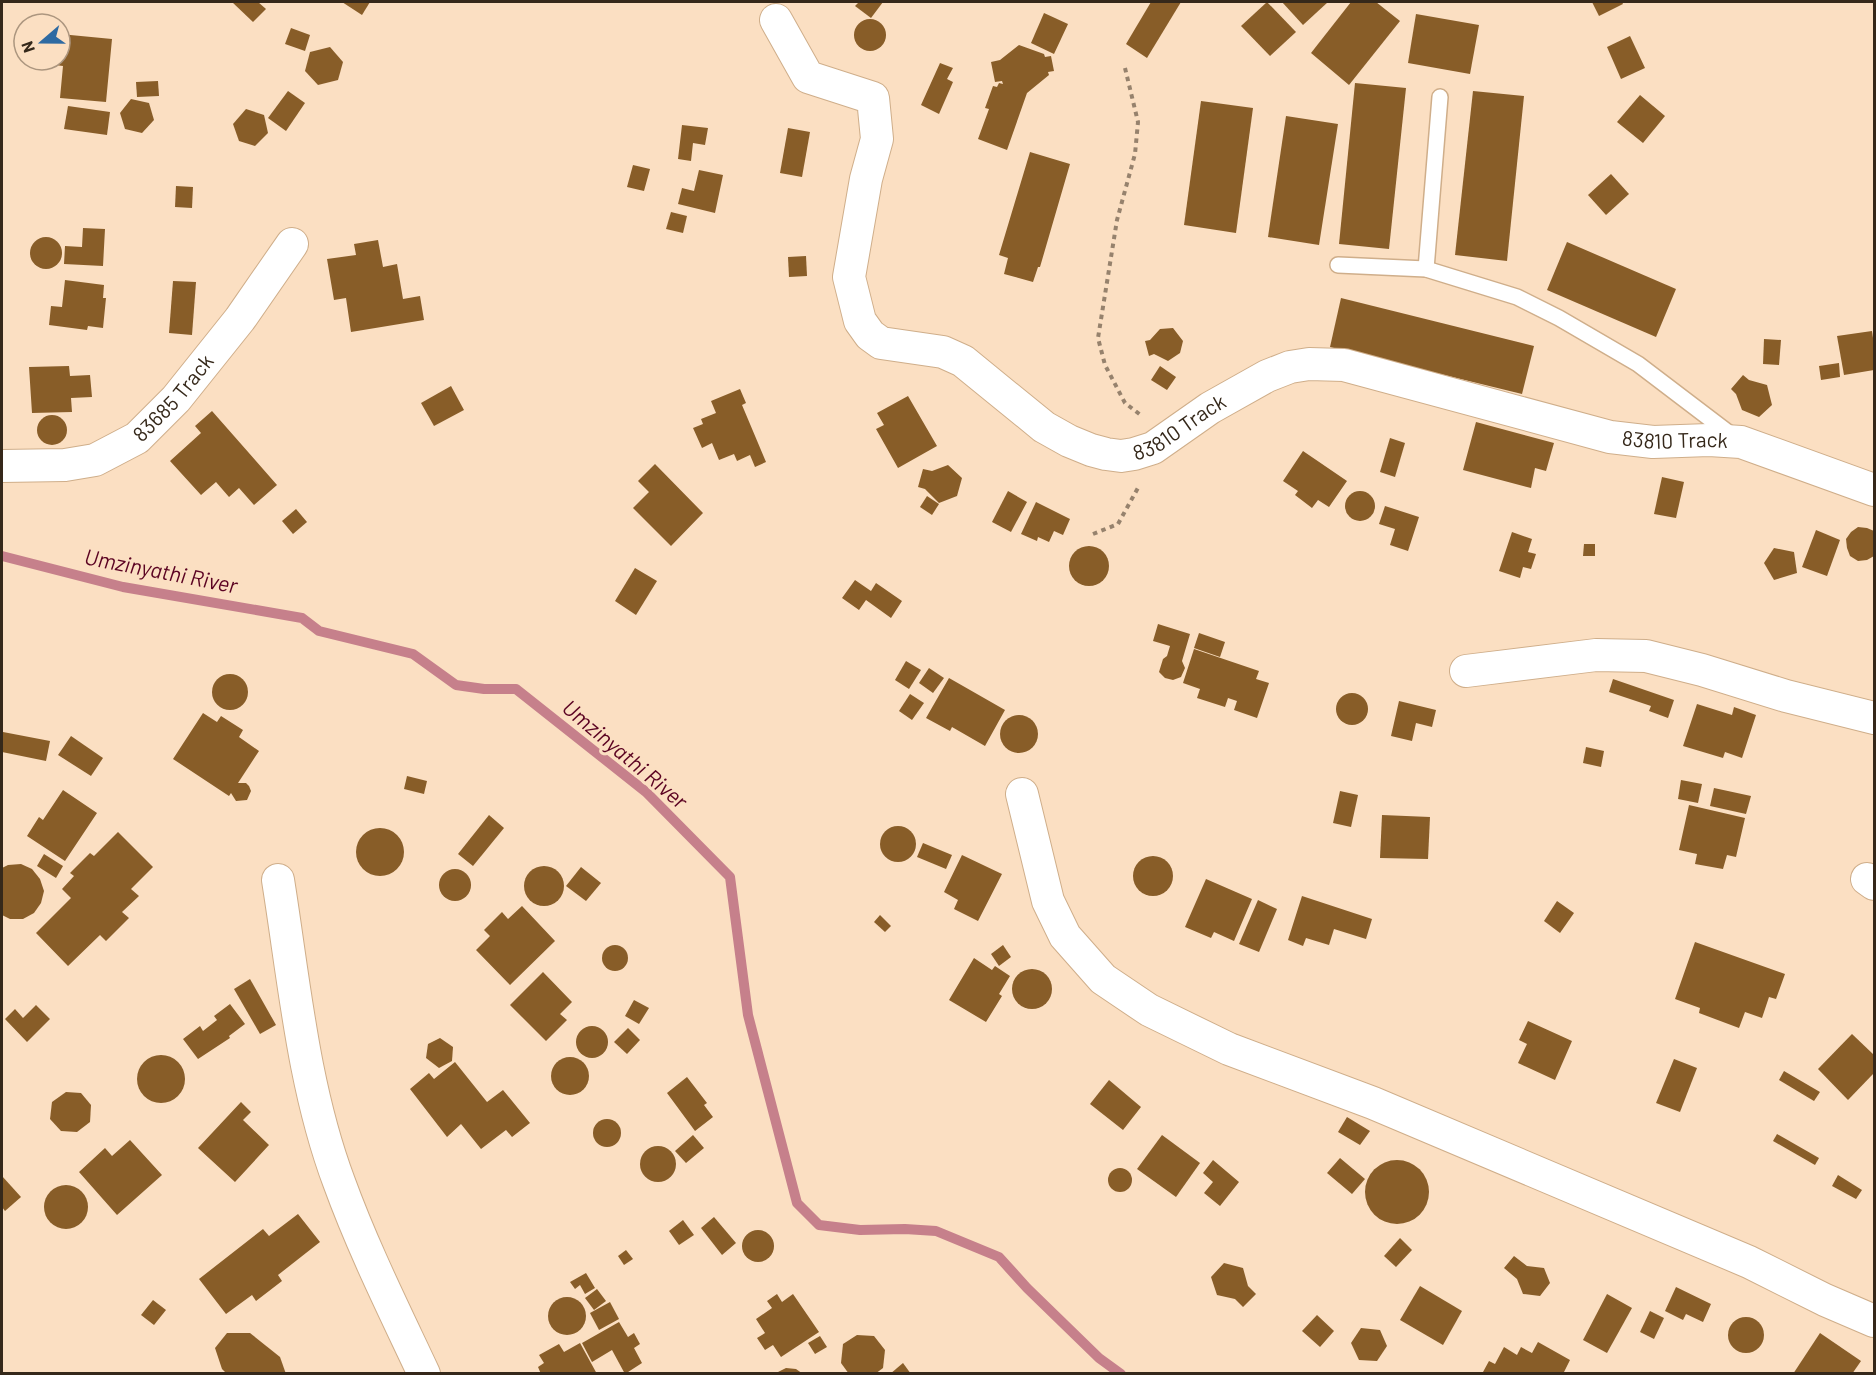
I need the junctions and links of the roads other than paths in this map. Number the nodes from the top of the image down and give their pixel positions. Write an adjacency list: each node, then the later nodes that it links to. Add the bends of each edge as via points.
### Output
1 (776, 20): 6 (street, 83810 Track, via 808,76 873,98 877,139 849,277 860,321 881,343 943,352 963,361 1044,427 1069,441 1106,454 1134,454 1153,448 1210,408 1267,376 1290,367 1344,364 1610,437 1653,442)
2 (1440, 97): 5 (lane)
3 (292, 244): 7 (street, 83685 Track, via 212,355 137,438 95,460)
4 (1338, 265): 5 (lane)
5 (1426, 268): 6 (lane, via 1517,297 1559,318 1638,364)
6 (1741, 442): 8 (street, 83810 Track)
7 (2, 466)
8 (1875, 490)
9 (1466, 671): 10 (street, via 1596,655 1646,656)
10 (1875, 718)
11 (1022, 794): 13 (street, via 1048,901 1065,936 1103,979 1149,1010 1229,1049 1373,1103 1749,1262)
12 (278, 880): 14 (street, via 314,1096 338,1181)
13 (1875, 1321)
14 (424, 1374)

